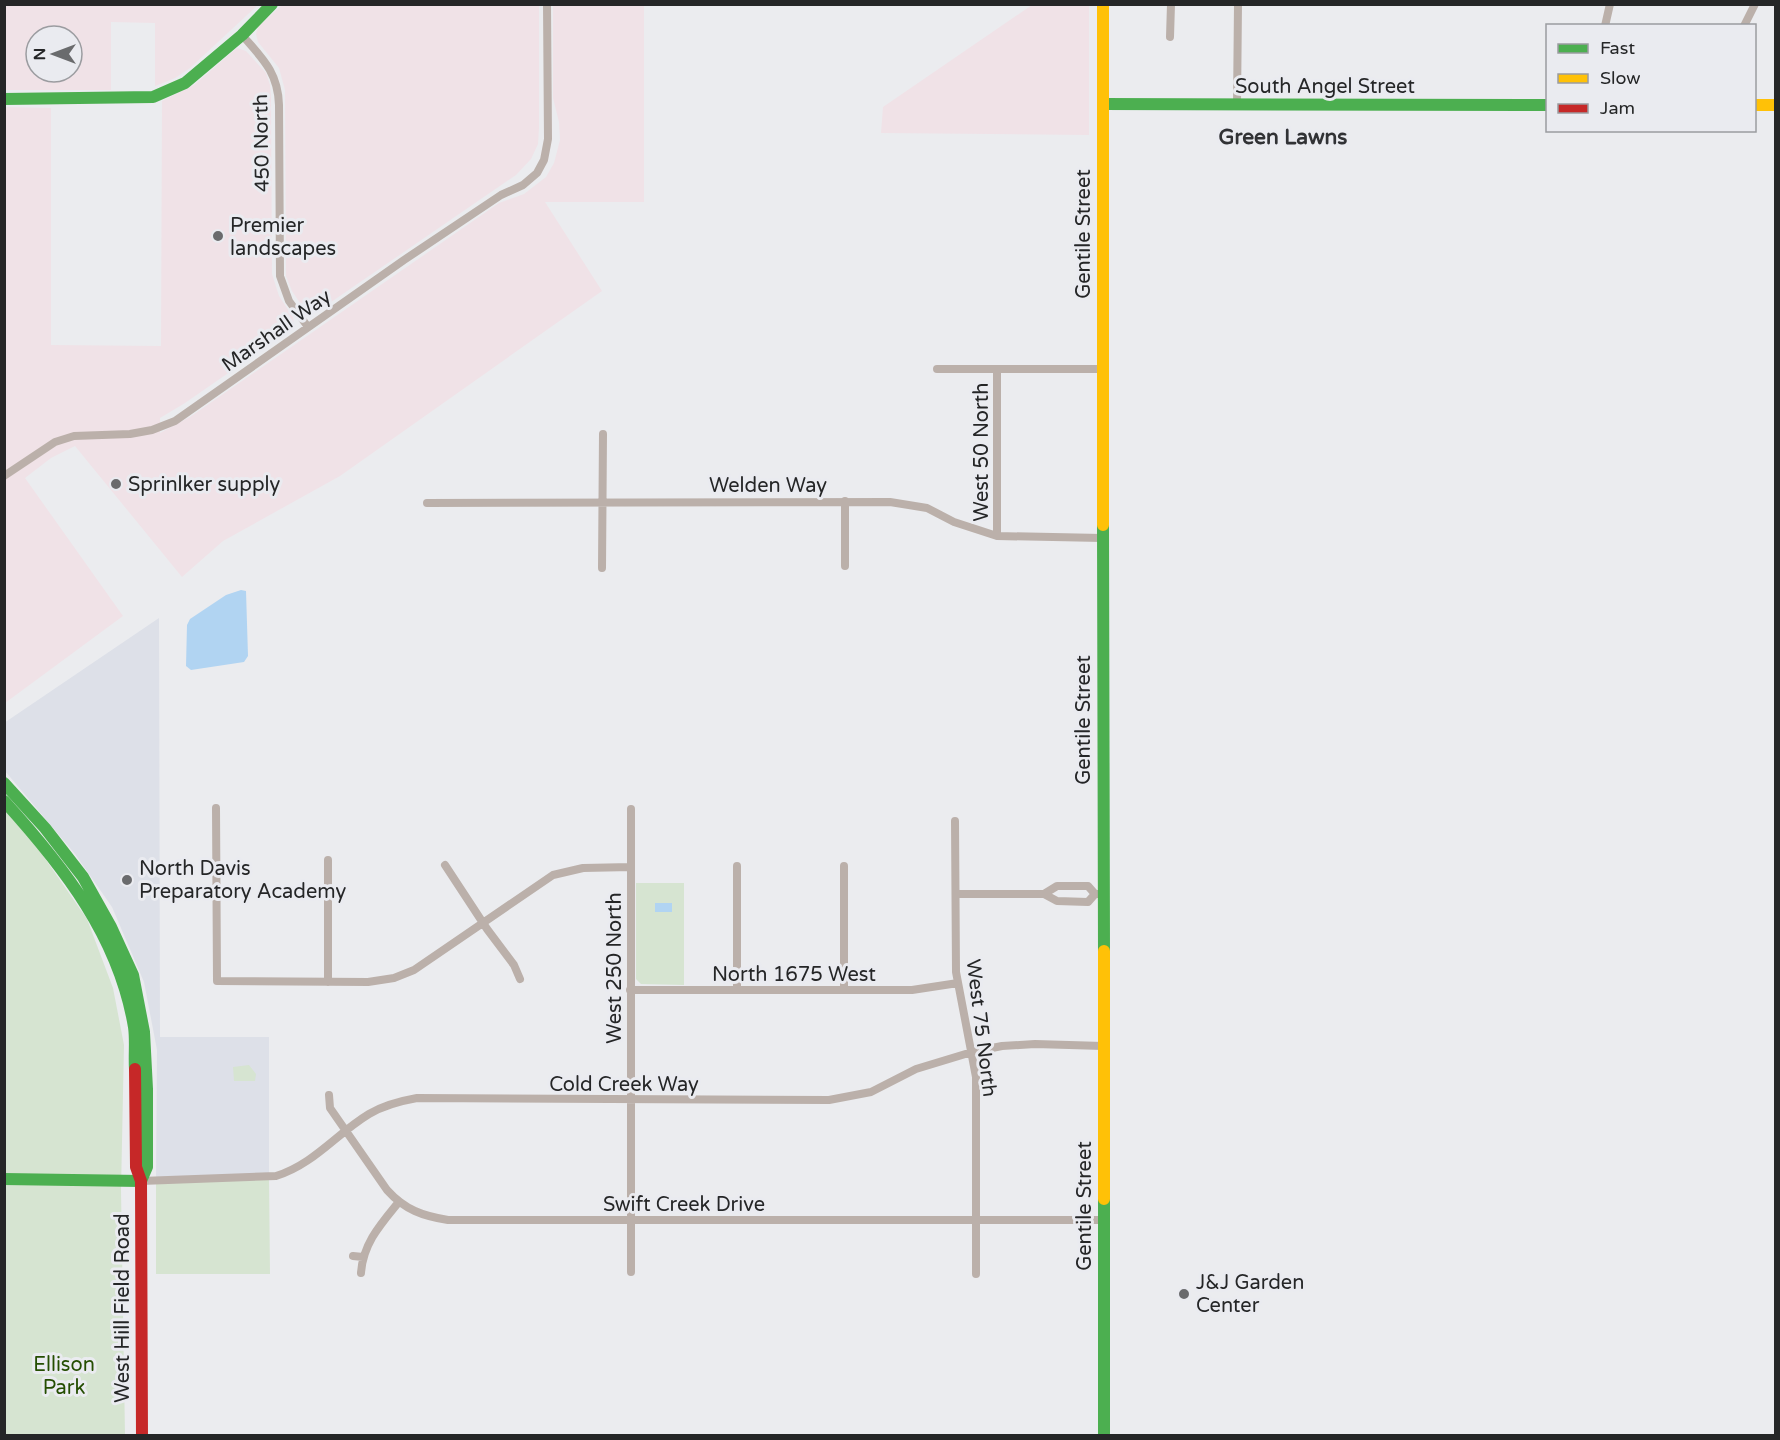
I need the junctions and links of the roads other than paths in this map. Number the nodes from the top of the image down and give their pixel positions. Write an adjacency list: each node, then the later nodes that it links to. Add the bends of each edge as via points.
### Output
1 (272, 4): 10 (main road)
2 (548, 4): 18 (street, Marshall Way, via 548,140 537,172)
3 (1103, 4): 13 (main road, Gentile Street)
4 (1171, 4): 11 (street)
5 (1238, 4): 14 (street)
6 (1610, 4): 8 (street)
7 (1755, 4): 9 (street)
8 (1605, 24)
9 (1745, 24)
10 (242, 35): 12 (main road, via 185,83 153,97); 18 (street, 450 North, via 269,66 276,81 280,276 289,301)
11 (1170, 37)
12 (4, 99)
13 (1103, 104): 14 (main road, South Angel Street); 21 (main road, Gentile Street)
14 (1237, 105): 15 (main road, South Angel Street)
15 (1546, 105)
16 (1756, 105): 17 (main road)
17 (1776, 105)
18 (308, 327): 23 (street, Marshall Way, via 176,422 130,434 74,436 55,442)
19 (937, 369): 20 (street)
20 (997, 369): 21 (street); 27 (street, West 50 North)
21 (1103, 369): 28 (main road, Gentile Street)
22 (603, 434): 25 (street)
23 (4, 476)
24 (845, 501): 25 (street, Welden Way); 27 (street, Welden Way, via 927,508); 29 (street)
25 (603, 502): 26 (street, Welden Way); 30 (street)
26 (427, 503)
27 (997, 536): 28 (street, Welden Way)
28 (1102, 538): 43 (main road, Gentile Street)
29 (845, 566)
30 (602, 568)
31 (4, 783): 57 (main road, West Hill Field Road, via 83,877 133,975 144,1032 147,1089 147,1167)
32 (4, 801): 57 (main road, West Hill Field Road, via 73,883 102,930 122,977 134,1029 136,1167)
33 (216, 808): 46 (street, via 218,981)
34 (631, 809): 40 (street, West 250 North)
35 (955, 821): 41 (street, West 75 North)
36 (328, 860): 46 (street)
37 (445, 865): 44 (street)
38 (737, 866): 49 (street)
39 (844, 866): 50 (street)
40 (631, 867): 44 (street, via 584,868 553,876); 48 (street, West 250 North)
41 (956, 894): 42 (street); 47 (street, West 75 North)
42 (1044, 894): 43 (street, via 1057,901 1088,902); 43 (street, via 1057,886 1088,886)
43 (1099, 894): 51 (main road, Gentile Street)
44 (483, 923): 45 (street, via 514,965); 46 (street, via 414,970 394,978)
45 (520, 980)
46 (328, 982)
47 (958, 983): 50 (street, North 1675 West, via 912,990); 52 (street, West 75 North)
48 (630, 990): 49 (street, North 1675 West); 54 (street, West 250 North)
49 (737, 990): 50 (street, North 1675 West)
50 (844, 990)
51 (1103, 1046): 52 (street, Cold Creek Way, via 1035,1044); 60 (main road, Gentile Street)
52 (972, 1052): 54 (street, Cold Creek Way, via 916,1069 851,1097); 59 (street, West 75 North, via 976,1077)
53 (329, 1095): 55 (street, Swift Creek Drive, via 330,1108)
54 (630, 1101): 55 (street, Cold Creek Way, via 417,1098 369,1113); 61 (street, West 250 North)
55 (346, 1131): 57 (street, Cold Creek Way, via 305,1164 276,1176); 58 (street, Swift Creek Drive)
56 (4, 1179): 57 (main road)
57 (141, 1181): 65 (main road, West Hill Field Road)
58 (398, 1203): 61 (street, Swift Creek Drive, via 414,1212 448,1220); 63 (street, via 358,1257)
59 (976, 1220): 60 (street, Swift Creek Drive); 61 (street, Swift Creek Drive); 64 (street, West 75 North)
60 (1103, 1220): 66 (main road, Gentile Street)
61 (630, 1221): 62 (street, West 250 North)
62 (631, 1272)
63 (362, 1273)
64 (976, 1274)
65 (142, 1436)
66 (1104, 1436)

